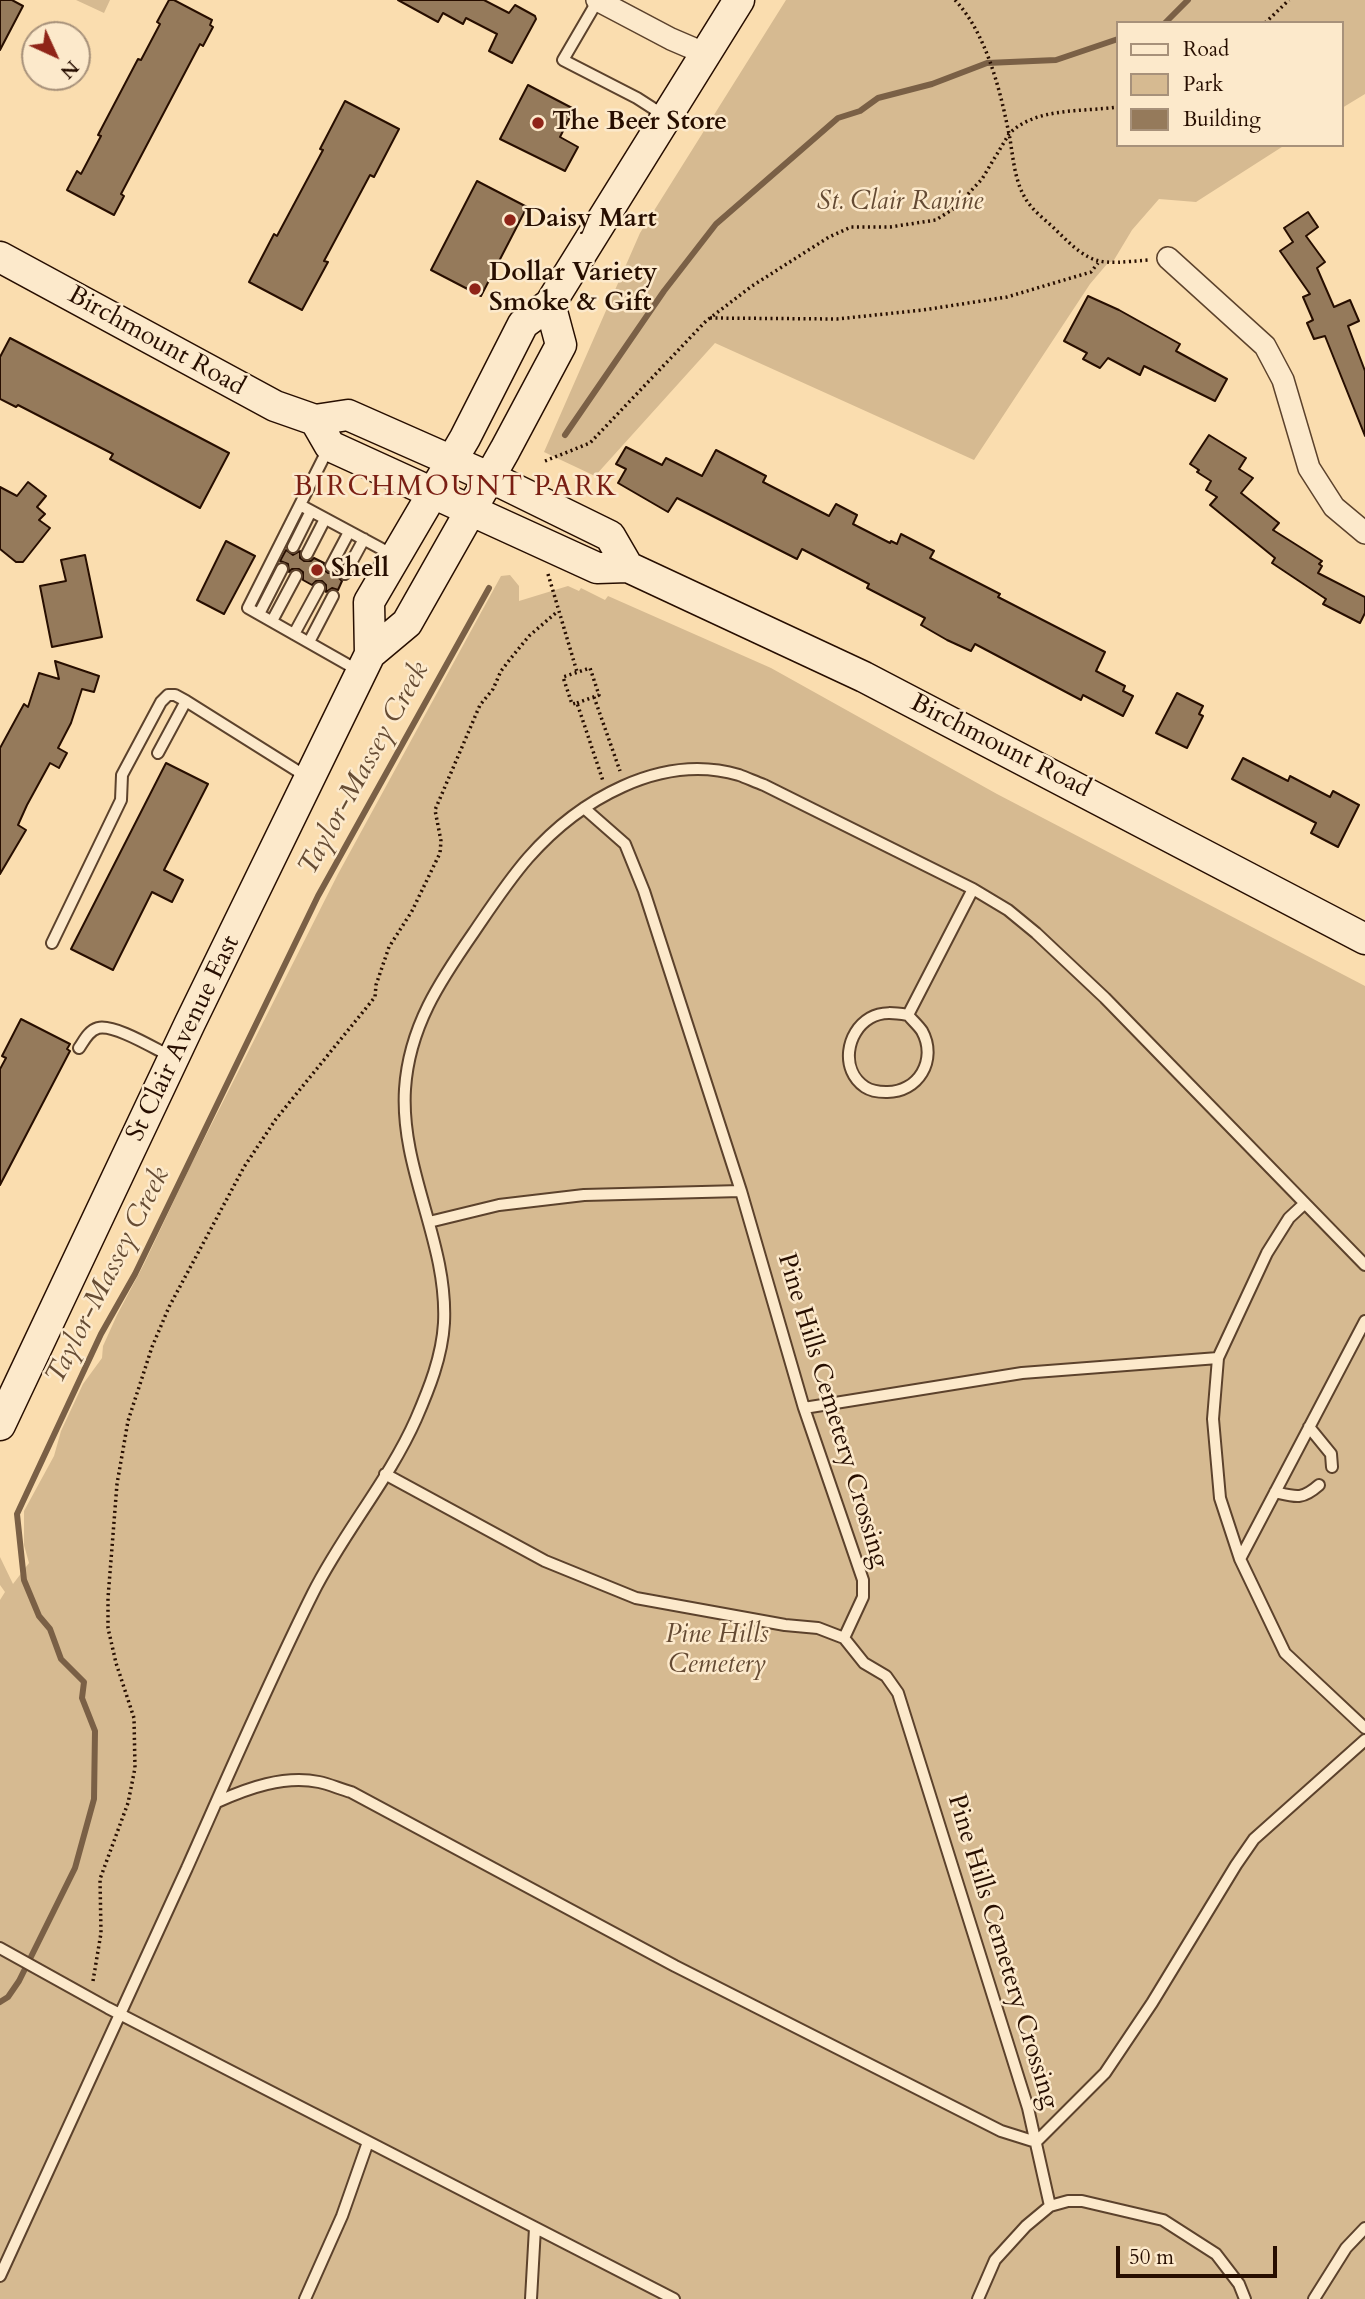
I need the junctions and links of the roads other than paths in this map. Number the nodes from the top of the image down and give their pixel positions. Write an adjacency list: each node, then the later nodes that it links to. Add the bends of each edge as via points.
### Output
1 (597, 0): 3 (street); 4 (lane, via 563,60)
2 (739, 0): 3 (main road, St Clair Avenue East)
3 (706, 54): 4 (main road, St Clair Avenue East)
4 (667, 117): 7 (main road, St Clair Avenue East)
5 (0, 257): 8 (main road, Birchmount Road, via 275,406)
6 (1168, 258): 18 (street, via 1265,346 1283,380 1309,468 1334,507)
7 (550, 304): 10 (main road, St Clair Avenue East, via 523,324); 11 (main road, St Clair Avenue East, via 561,345)
8 (315, 420): 9 (main road); 10 (main road, Birchmount Road, via 348,415)
9 (330, 446): 12 (main road, Birchmount Road); 13 (lane)
10 (451, 461): 11 (main road, Birchmount Road); 12 (main road, St Clair Avenue East)
11 (489, 478): 14 (main road, St Clair Avenue East); 24 (main road, Birchmount Road, via 610,536)
12 (432, 492): 14 (main road, Birchmount Road); 22 (main road, St Clair Avenue East)
13 (300, 505): 15 (lane); 30 (lane, via 248,608)
14 (471, 510): 24 (main road, Birchmount Road, via 597,569); 34 (main road, St Clair Avenue East, via 407,623)
15 (311, 511): 16 (lane); 20 (lane)
16 (325, 519): 17 (lane); 21 (lane)
17 (349, 531): 19 (lane); 23 (lane)
18 (1365, 533)
19 (364, 539): 22 (lane); 26 (lane)
20 (293, 547)
21 (307, 554)
22 (396, 556): 34 (main road, St Clair Avenue East, via 369,602)
23 (331, 566)
24 (628, 567): 40 (main road, Birchmount Road, via 864,677)
25 (282, 569): 30 (lane)
26 (345, 574)
27 (296, 576): 31 (lane)
28 (319, 588): 32 (lane)
29 (333, 596): 33 (lane)
30 (260, 614): 31 (lane)
31 (272, 621): 32 (lane)
32 (294, 634): 33 (lane)
33 (309, 642): 34 (lane)
34 (366, 664): 37 (main road, St Clair Avenue East)
35 (186, 701): 36 (lane); 37 (lane); 41 (lane, via 168,695 160,702 122,775 121,800)
36 (158, 753)
37 (310, 778): 44 (main road, St Clair Avenue East)
38 (584, 808): 39 (lane, via 607,793 678,771 737,775); 45 (lane, Pine Hills Cemetery Crossing, via 625,844); 47 (lane, via 526,860 442,978 416,1031 405,1088 405,1119)
39 (973, 889): 42 (lane); 46 (lane, via 1007,910 1071,964)
40 (1365, 939)
41 (52, 943)
42 (908, 1015): 42 (lane, via 925,1039 923,1072 915,1083 893,1092 865,1087 849,1055 858,1027 890,1013)
43 (79, 1048): 44 (lane, via 89,1033 106,1028)
44 (174, 1058): 52 (main road, St Clair Avenue East, via 12,1391)
45 (741, 1191): 47 (lane, via 584,1195 499,1205); 51 (lane, Pine Hills Cemetery Crossing)
46 (1304, 1204): 48 (lane); 50 (lane, via 1267,1252)
47 (429, 1222): 55 (lane, via 444,1301 443,1336 414,1423)
48 (1365, 1265)
49 (1365, 1321): 53 (lane)
50 (1218, 1358): 51 (lane, via 1022,1373); 58 (lane, via 1213,1419 1220,1498)
51 (804, 1408): 59 (lane, Pine Hills Cemetery Crossing, via 863,1580 863,1597)
52 (0, 1425)
53 (1310, 1427): 54 (lane, via 1331,1454); 57 (lane)
54 (1332, 1467)
55 (385, 1474): 59 (lane, via 545,1561 636,1598 818,1628); 62 (lane, via 315,1588)
56 (1319, 1485): 57 (lane, via 1298,1497)
57 (1275, 1492): 58 (lane)
58 (1240, 1559): 60 (lane, via 1285,1653)
59 (844, 1638): 66 (lane, Pine Hills Cemetery Crossing, via 898,1693)
60 (1365, 1728)
61 (1365, 1740): 66 (lane, via 1254,1839 1105,2073)
62 (217, 1802): 64 (lane); 66 (lane, via 276,1781 317,1781 351,1792 675,1966 1000,2131)
63 (1, 1949): 64 (lane)
64 (121, 2014): 65 (lane); 70 (lane)
65 (368, 2142): 68 (lane); 71 (lane)
66 (1036, 2142): 67 (lane, Pine Hills Cemetery Crossing)
67 (1050, 2206): 74 (lane, via 995,2260); 75 (lane, via 1082,2201 1163,2220 1216,2254)
68 (535, 2228): 72 (lane); 73 (lane)
69 (1365, 2228): 76 (lane, via 1346,2248)
70 (0, 2276)
71 (305, 2299)
72 (531, 2299)
73 (674, 2299)
74 (978, 2299)
75 (1245, 2299)
76 (1314, 2299)

